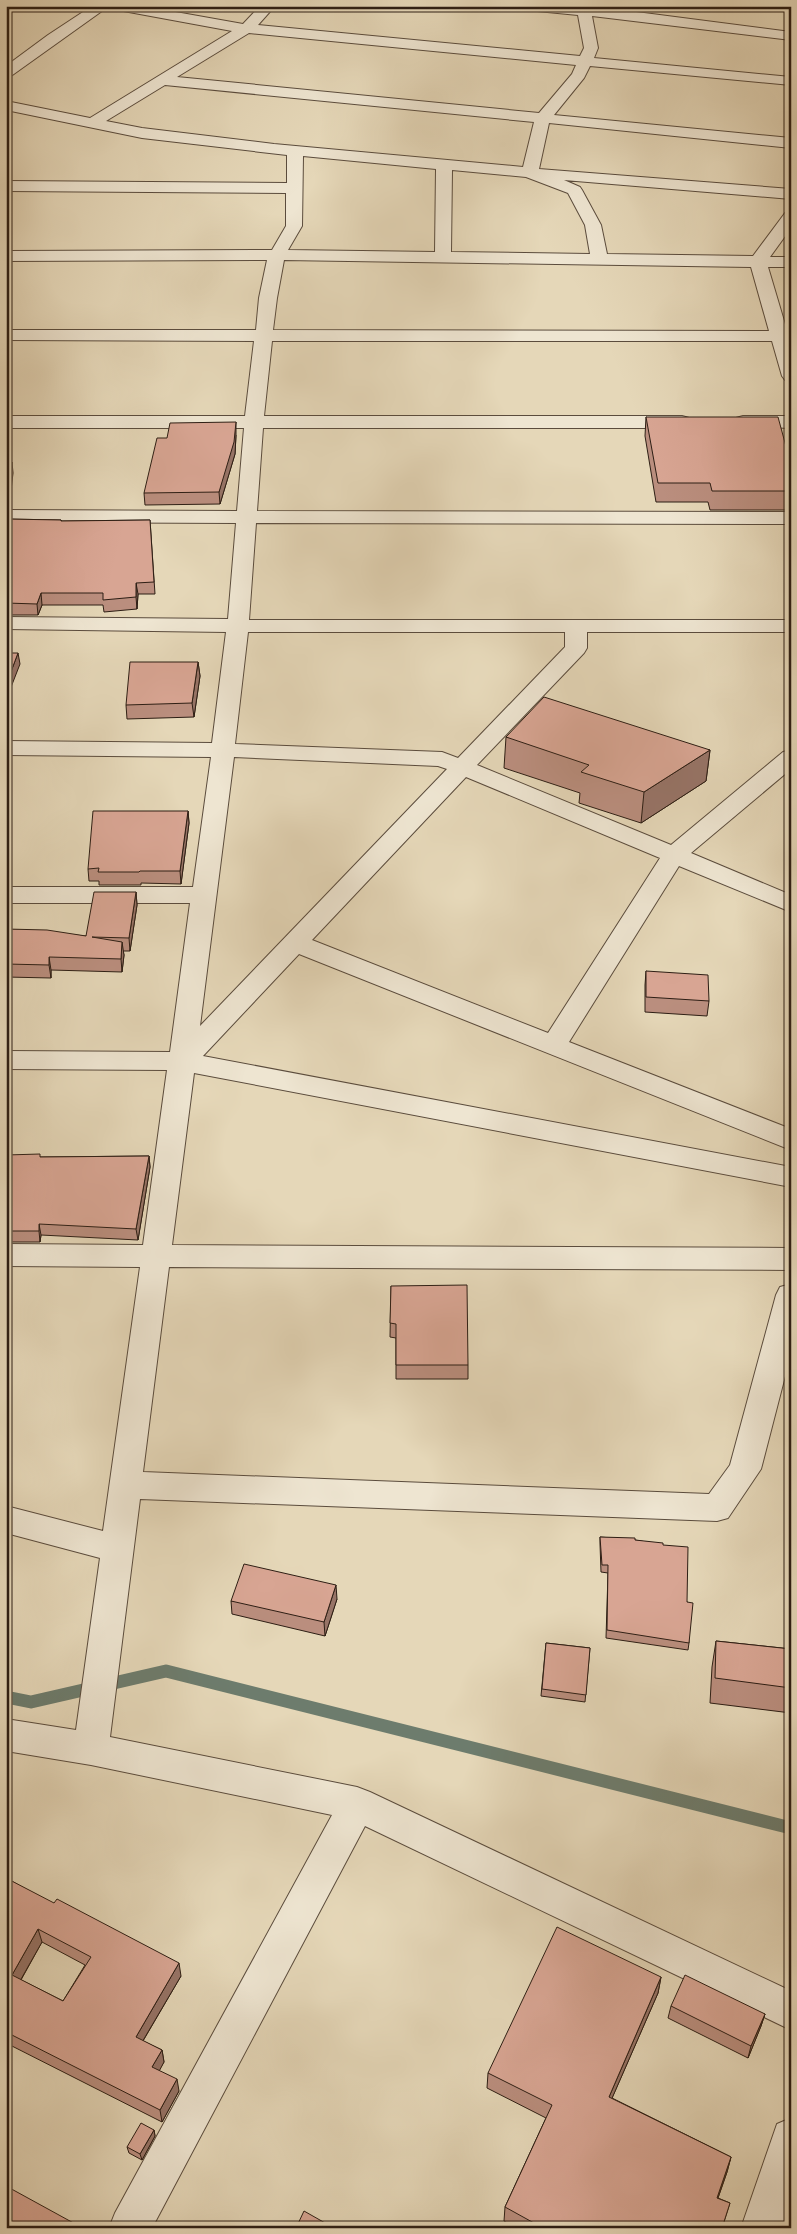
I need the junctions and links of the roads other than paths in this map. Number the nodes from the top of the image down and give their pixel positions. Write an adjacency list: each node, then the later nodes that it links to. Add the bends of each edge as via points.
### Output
1 (102, 6): 9 (street)
2 (118, 6): 6 (street)
3 (268, 6): 6 (street)
4 (527, 6): 5 (street)
5 (583, 8): 7 (street); 8 (street, via 591,48)
6 (247, 28): 8 (street); 10 (street)
7 (791, 36)
8 (585, 61): 11 (street); 13 (street, via 579,75)
9 (6, 73)
10 (161, 80): 13 (street); 14 (street)
11 (791, 81)
12 (6, 105): 14 (street)
13 (543, 118): 15 (street); 18 (street)
14 (92, 122): 16 (street, via 142,133)
15 (791, 143)
16 (295, 150): 17 (street); 20 (street)
17 (444, 165): 18 (street); 25 (street)
18 (530, 173): 21 (street); 26 (street, via 574,190 593,225)
19 (6, 186): 20 (street)
20 (294, 188): 23 (street, via 294,226)
21 (791, 194)
22 (791, 216): 27 (street)
23 (277, 255): 24 (street); 25 (street); 30 (street)
24 (6, 256)
25 (444, 258): 26 (street)
26 (600, 260): 27 (street)
27 (758, 262): 28 (street); 31 (street)
28 (791, 262)
29 (6, 335): 30 (street)
30 (264, 335): 31 (street); 34 (street)
31 (786, 336): 32 (street)
32 (791, 376)
33 (6, 422): 34 (street)
34 (254, 422): 35 (street); 39 (street)
35 (701, 422)
36 (721, 422): 37 (street)
37 (791, 422)
38 (6, 516): 39 (street)
39 (246, 516): 40 (street); 42 (street)
40 (791, 518)
41 (6, 623): 42 (street)
42 (238, 626): 43 (street); 46 (street)
43 (576, 626): 44 (street); 48 (street, via 576,648)
44 (791, 626)
45 (6, 748): 46 (street)
46 (223, 750): 48 (street, via 442,759); 51 (street)
47 (791, 757): 49 (street)
48 (462, 768): 49 (street); 53 (street)
49 (674, 855): 52 (street); 54 (street)
50 (6, 895): 51 (street)
51 (204, 895): 56 (street)
52 (791, 904)
53 (295, 943): 54 (street); 56 (street)
54 (554, 1045): 57 (street)
55 (6, 1060): 56 (street)
56 (182, 1061): 58 (street); 60 (street)
57 (791, 1140)
58 (791, 1177)
59 (6, 1255): 60 (street)
60 (156, 1255): 61 (street); 63 (street)
61 (791, 1259)
62 (791, 1295): 63 (street, via 744,1469 718,1508)
63 (125, 1485): 65 (street)
64 (6, 1520): 65 (street)
65 (117, 1549): 67 (street)
66 (6, 1735): 67 (street)
67 (91, 1749): 68 (street)
68 (357, 1804): 69 (street); 71 (street)
69 (791, 2011)
70 (791, 2138): 72 (street)
71 (130, 2228)
72 (762, 2228)

